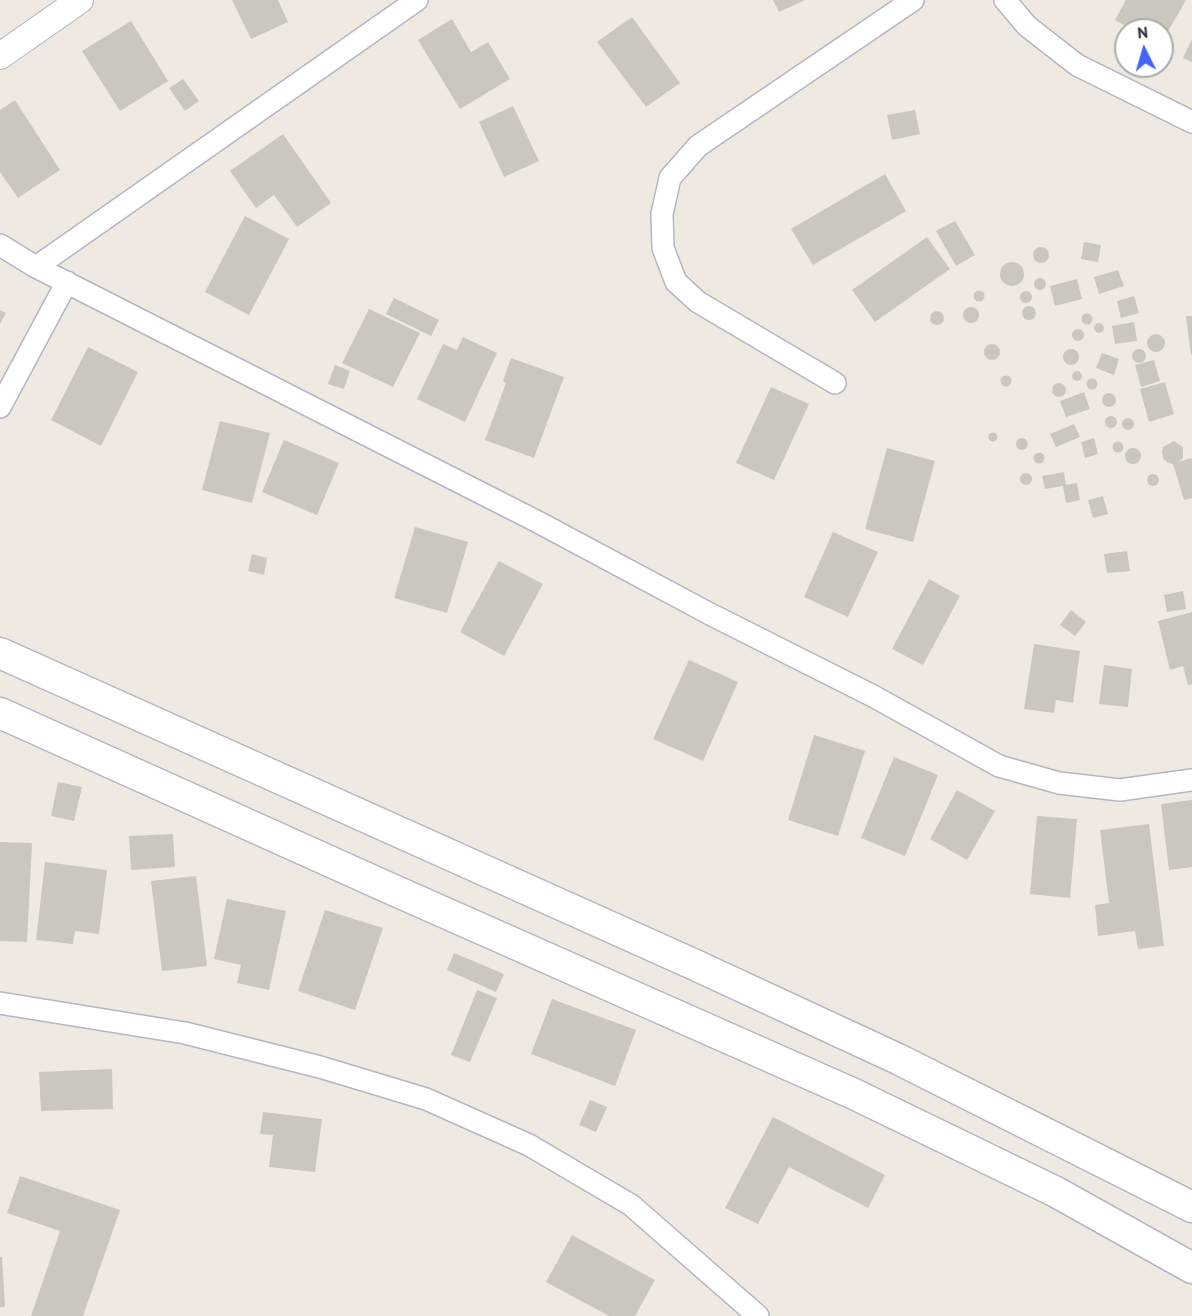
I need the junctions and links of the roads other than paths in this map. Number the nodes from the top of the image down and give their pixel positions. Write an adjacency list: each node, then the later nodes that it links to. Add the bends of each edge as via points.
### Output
1 (80, 0): 5 (street)
2 (417, 0): 8 (street)
3 (913, 0): 10 (street, via 698,146 670,178 662,214 663,248 676,282 698,302)
4 (1005, 0): 6 (street, via 1027,26 1077,65)
5 (0, 56)
6 (1192, 122)
7 (0, 245): 8 (street)
8 (36, 267): 9 (street)
9 (67, 282): 11 (street); 14 (street, via 517,511 999,766 1059,783 1120,790)
10 (835, 383)
11 (0, 407)
12 (0, 653): 16 (main road, via 887,1054)
13 (0, 713): 17 (main road, via 854,1094 1056,1192)
14 (1192, 780)
15 (0, 1003): 18 (street, via 185,1033 426,1099 529,1145 631,1205)
16 (1192, 1207)
17 (1192, 1268)
18 (758, 1316)

